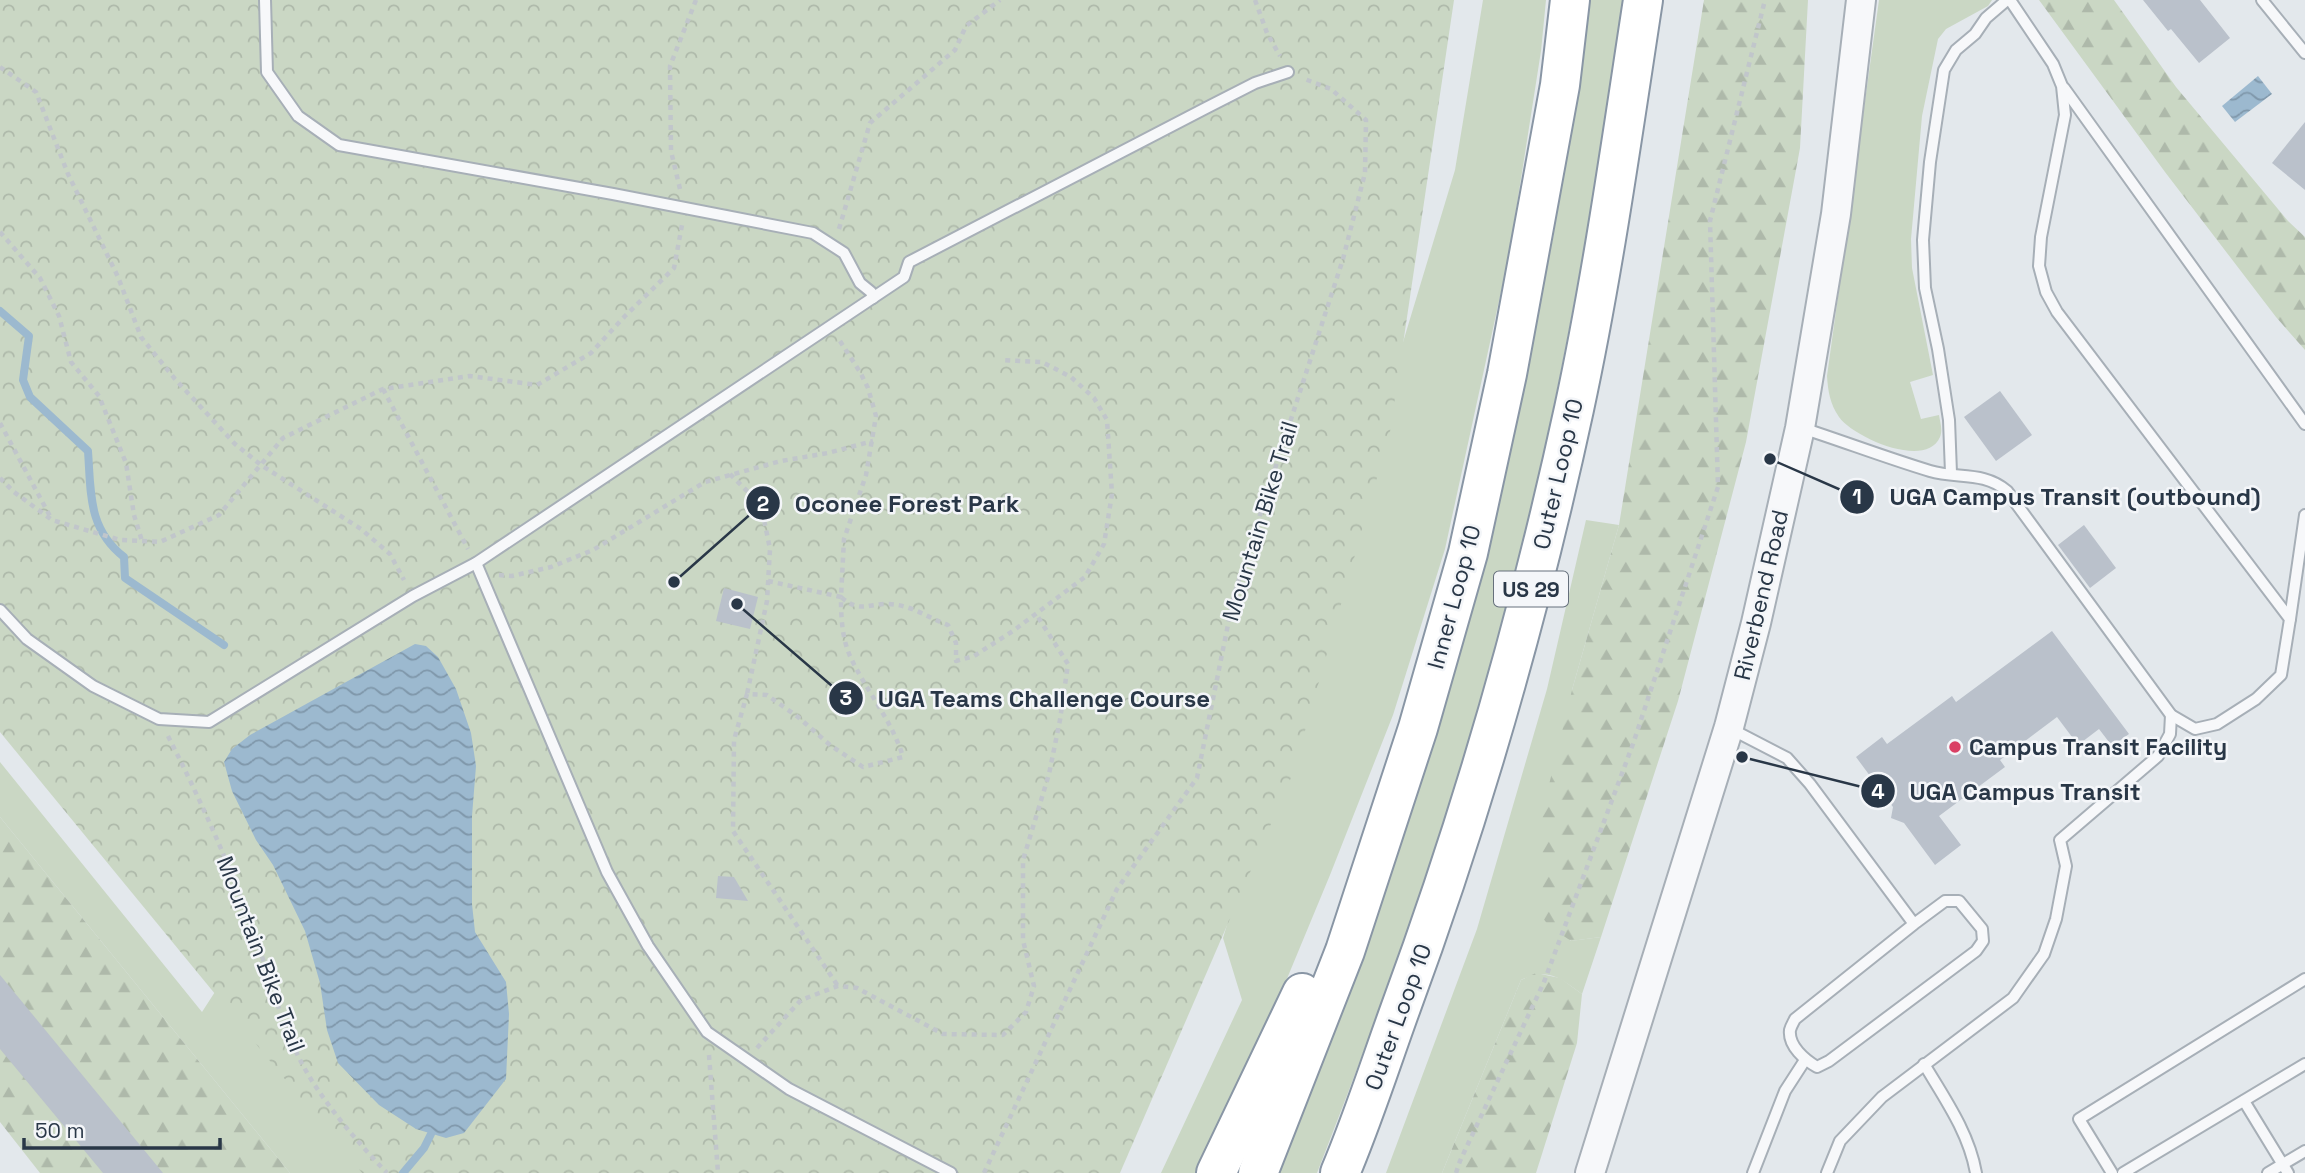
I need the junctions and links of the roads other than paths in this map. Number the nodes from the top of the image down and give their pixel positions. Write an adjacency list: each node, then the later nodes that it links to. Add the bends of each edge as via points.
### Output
1 (265, 0): 10 (lane, via 267,72 298,116 339,145 813,233 844,253)
2 (1570, 0): 20 (highway, Inner Loop 10 / US 29, via 1560,85 1507,374 1468,553)
3 (1643, 0): 32 (highway, Outer Loop 10 / US 29, via 1579,382 1531,591 1494,731 1436,912)
4 (1861, 0): 12 (street, Riverbend Road, via 1836,214)
5 (2008, 0): 9 (lane, via 2053,64); 13 (lane, via 1956,50 1944,70 1930,162 1923,240 1925,288 1949,420)
6 (2262, 0): 7 (lane)
7 (2305, 53)
8 (1289, 72): 10 (lane, via 1255,83 909,262 904,276)
9 (2062, 86): 11 (lane); 17 (lane, via 2065,115 2039,265 2046,292)
10 (873, 298): 15 (lane)
11 (2305, 424)
12 (1800, 428): 13 (lane, via 1934,472); 19 (street, Riverbend Road)
13 (1951, 473): 18 (lane, via 1987,480 2007,491)
14 (2305, 515): 17 (lane)
15 (476, 563): 16 (lane, via 413,596 209,722 159,719 93,686 27,639); 29 (lane, via 607,872 648,946 707,1032 789,1088)
16 (0, 610)
17 (2290, 619): 18 (lane, via 2281,675 2256,699 2217,724 2195,729)
18 (2171, 715): 24 (lane, via 2170,734 2158,756 2060,840 2066,866 2056,919 2044,954 2028,979 2013,998)
19 (1729, 727): 21 (lane, via 1787,758); 33 (street, Riverbend Road)
20 (1418, 728): 30 (highway, via 1275,1055); 31 (highway, Inner Loop 10 / US 29, via 1345,951)
21 (1914, 924): 23 (lane, via 1795,1019 1790,1031); 23 (lane, via 1945,901 1959,901 1983,929 1983,941 1976,951 1829,1061 1817,1067)
22 (2305, 979): 37 (lane, via 2078,1119)
23 (1805, 1060): 34 (lane, via 1785,1091)
24 (1924, 1064): 35 (lane, via 1882,1097 1840,1141); 36 (lane, via 1973,1154)
25 (2305, 1064): 26 (lane)
26 (2244, 1101): 28 (lane); 38 (lane)
27 (2305, 1151): 28 (lane)
28 (2285, 1169): 39 (lane)
29 (951, 1173)
30 (1216, 1173)
31 (1258, 1173)
32 (1340, 1173)
33 (1590, 1173)
34 (1753, 1173)
35 (1826, 1173)
36 (1976, 1173)
37 (2112, 1173)
38 (2123, 1173)
39 (2268, 1173)

